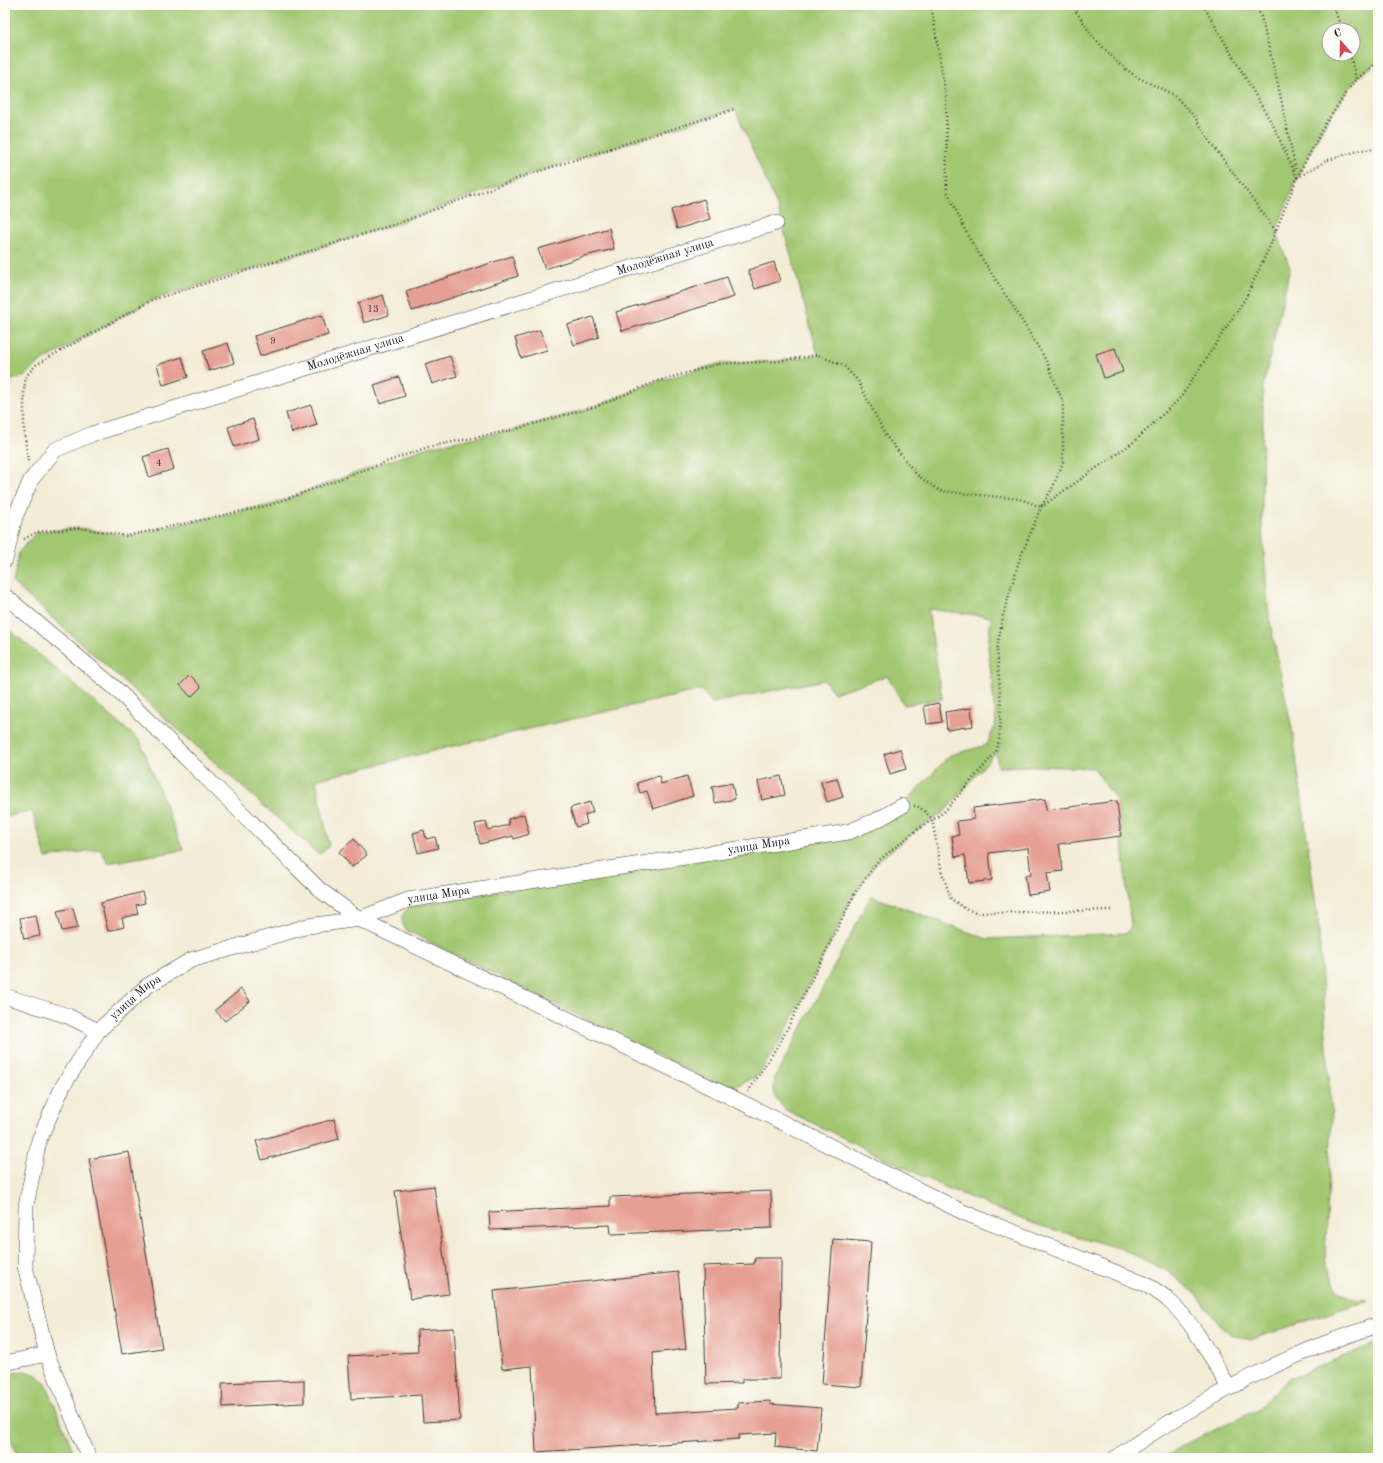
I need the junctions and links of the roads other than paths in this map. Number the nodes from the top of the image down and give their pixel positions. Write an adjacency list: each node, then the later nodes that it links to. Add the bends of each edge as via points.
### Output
1 (776, 223): 2 (street, Молодёжная улица, via 92,434 55,450 31,480 15,517)
2 (6, 554)
3 (5, 596): 5 (street, via 115,688 320,890)
4 (902, 806): 5 (street, улица Мира, via 848,832 408,900)
5 (359, 919): 7 (street, улица Мира, via 308,926 191,960 147,986); 11 (street, via 742,1102 965,1213 1145,1284 1168,1299 1185,1318)
6 (5, 996): 7 (street, улица Мира, via 68,1016)
7 (98, 1031): 9 (street, via 63,1086 39,1140 26,1206 25,1266)
8 (1378, 1325): 11 (street, via 1298,1355)
9 (47, 1354): 10 (street); 12 (street)
10 (5, 1363)
11 (1229, 1388): 13 (street, via 1153,1432)
12 (89, 1458)
13 (1115, 1458)

